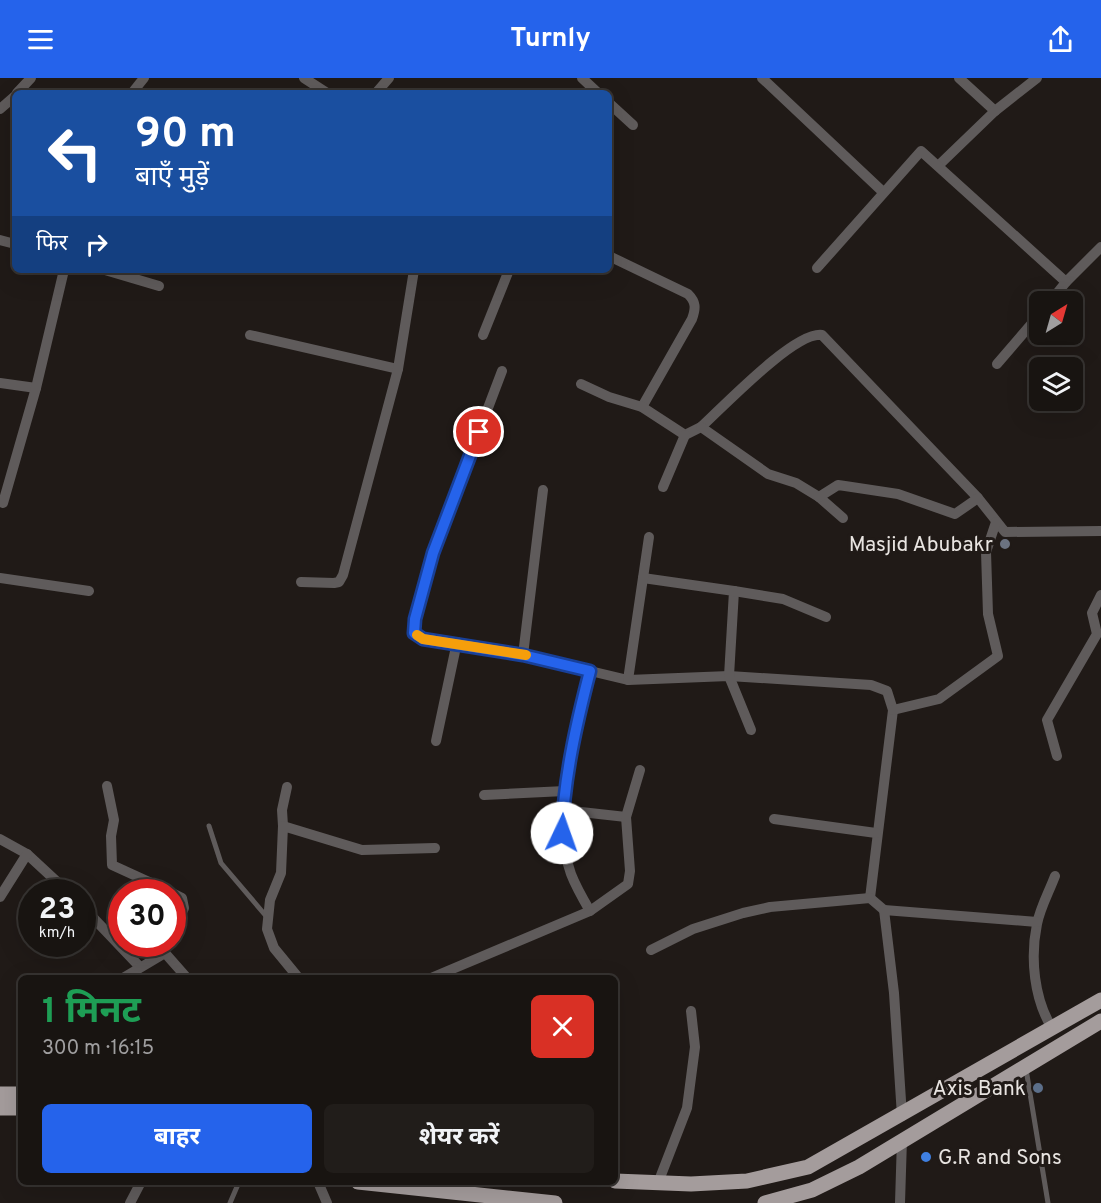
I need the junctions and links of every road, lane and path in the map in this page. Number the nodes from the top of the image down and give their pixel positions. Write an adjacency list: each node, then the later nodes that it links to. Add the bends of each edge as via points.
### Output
1 (31, 78): 9 (street)
2 (144, 78): 10 (street)
3 (304, 78): 11 (street)
4 (388, 78): 12 (street)
5 (582, 78): 13 (street)
6 (762, 78): 20 (street)
7 (959, 78): 17 (street)
8 (1037, 78): 17 (street)
9 (20, 90)
10 (134, 90)
11 (322, 90)
12 (378, 90)
13 (595, 90)
14 (12, 98): 16 (street)
15 (612, 106): 18 (street)
16 (0, 109)
17 (995, 111): 19 (street)
18 (633, 125)
19 (939, 165): 20 (street, via 924,152 918,152); 28 (street)
20 (882, 192): 23 (street)
21 (1101, 247): 28 (street)
22 (612, 257): 40 (street, via 688,294 696,309)
23 (817, 268)
24 (63, 273): 39 (street)
25 (115, 273): 29 (street)
26 (414, 273): 35 (street)
27 (508, 273): 33 (street)
28 (1066, 282): 30 (street)
29 (159, 286)
30 (1059, 291)
31 (1029, 327): 34 (street)
32 (250, 335): 35 (street)
33 (483, 335)
34 (998, 364)
35 (398, 369): 54 (street, via 341,579 334,584)
36 (502, 371): 59 (street, via 433,553 415,619 414,633 423,639)
37 (0, 383): 39 (street)
38 (581, 384): 40 (street)
39 (36, 388): 47 (street)
40 (642, 407): 42 (street)
41 (701, 427): 42 (street); 45 (street, via 768,474 796,483); 46 (street, via 793,343 822,335)
42 (686, 435): 43 (street)
43 (663, 487)
44 (543, 490): 60 (street)
45 (819, 497): 46 (street, via 838,485 906,496 955,514); 48 (street)
46 (978, 498): 49 (street)
47 (3, 502)
48 (843, 518)
49 (996, 522): 50 (street, via 1011,533); 64 (street, via 986,552 988,614 998,656 939,699)
50 (1101, 531)
51 (649, 537): 53 (street)
52 (0, 578): 55 (street)
53 (643, 578): 56 (street); 63 (street)
54 (302, 582)
55 (89, 591)
56 (734, 591): 58 (street, via 783,600); 62 (street)
57 (1101, 594): 67 (street, via 1092,613 1097,634 1047,720)
58 (826, 617)
59 (457, 642): 60 (street); 66 (street)
60 (523, 655): 61 (street)
61 (590, 671): 63 (street); 71 (street)
62 (729, 676): 63 (street); 64 (street, via 871,685 887,691); 65 (street)
63 (628, 680)
64 (893, 710): 78 (street)
65 (751, 730)
66 (436, 741)
67 (1057, 756)
68 (640, 770): 74 (street)
69 (107, 786): 84 (street, via 114,820 112,865)
70 (287, 787): 77 (street)
71 (565, 791): 72 (street); 73 (street)
72 (484, 795)
73 (563, 810): 74 (street); 88 (street, via 562,833 568,863)
74 (626, 817): 88 (street, via 630,879)
75 (774, 819): 78 (street)
76 (209, 826): 89 (lane, via 221,863)
77 (283, 826): 80 (street, via 362,850); 89 (street, via 281,873)
78 (876, 833): 86 (street)
79 (0, 839): 81 (street)
80 (435, 848)
81 (27, 854): 83 (street); 85 (street)
82 (1055, 876): 91 (street)
83 (54, 879)
84 (142, 879)
85 (0, 897)
86 (870, 898): 87 (street); 92 (street, via 743,912 693,929)
87 (884, 910): 91 (street); 109 (street)
88 (590, 911): 99 (street)
89 (266, 916): 98 (street, via 269,939)
90 (96, 921): 95 (street)
91 (1037, 922): 103 (street, via 1034,955 1038,992)
92 (651, 950)
93 (153, 957): 95 (street)
94 (173, 957): 97 (street)
95 (139, 966): 96 (street)
96 (127, 975)
97 (185, 975)
98 (295, 975)
99 (438, 975)
100 (1101, 1000): 103 (main road)
101 (691, 1011): 112 (street, via 695,1047 687,1108)
102 (1101, 1021): 104 (main road)
103 (1052, 1029): 109 (main road)
104 (1025, 1067): 110 (main road); 123 (lane)
105 (0, 1094): 106 (main road)
106 (18, 1094)
107 (0, 1108): 108 (main road)
108 (18, 1108)
109 (902, 1116): 112 (main road, via 808,1167 747,1181)
110 (902, 1139): 121 (main road, via 859,1167 812,1190); 122 (street)
111 (618, 1181): 112 (main road)
112 (658, 1183)
113 (139, 1185): 117 (street)
114 (238, 1185): 118 (lane)
115 (319, 1185): 119 (street)
116 (386, 1185): 120 (main road)
117 (130, 1203)
118 (231, 1203)
119 (327, 1203)
120 (555, 1203)
121 (765, 1203)
122 (900, 1203)
123 (1048, 1203)

